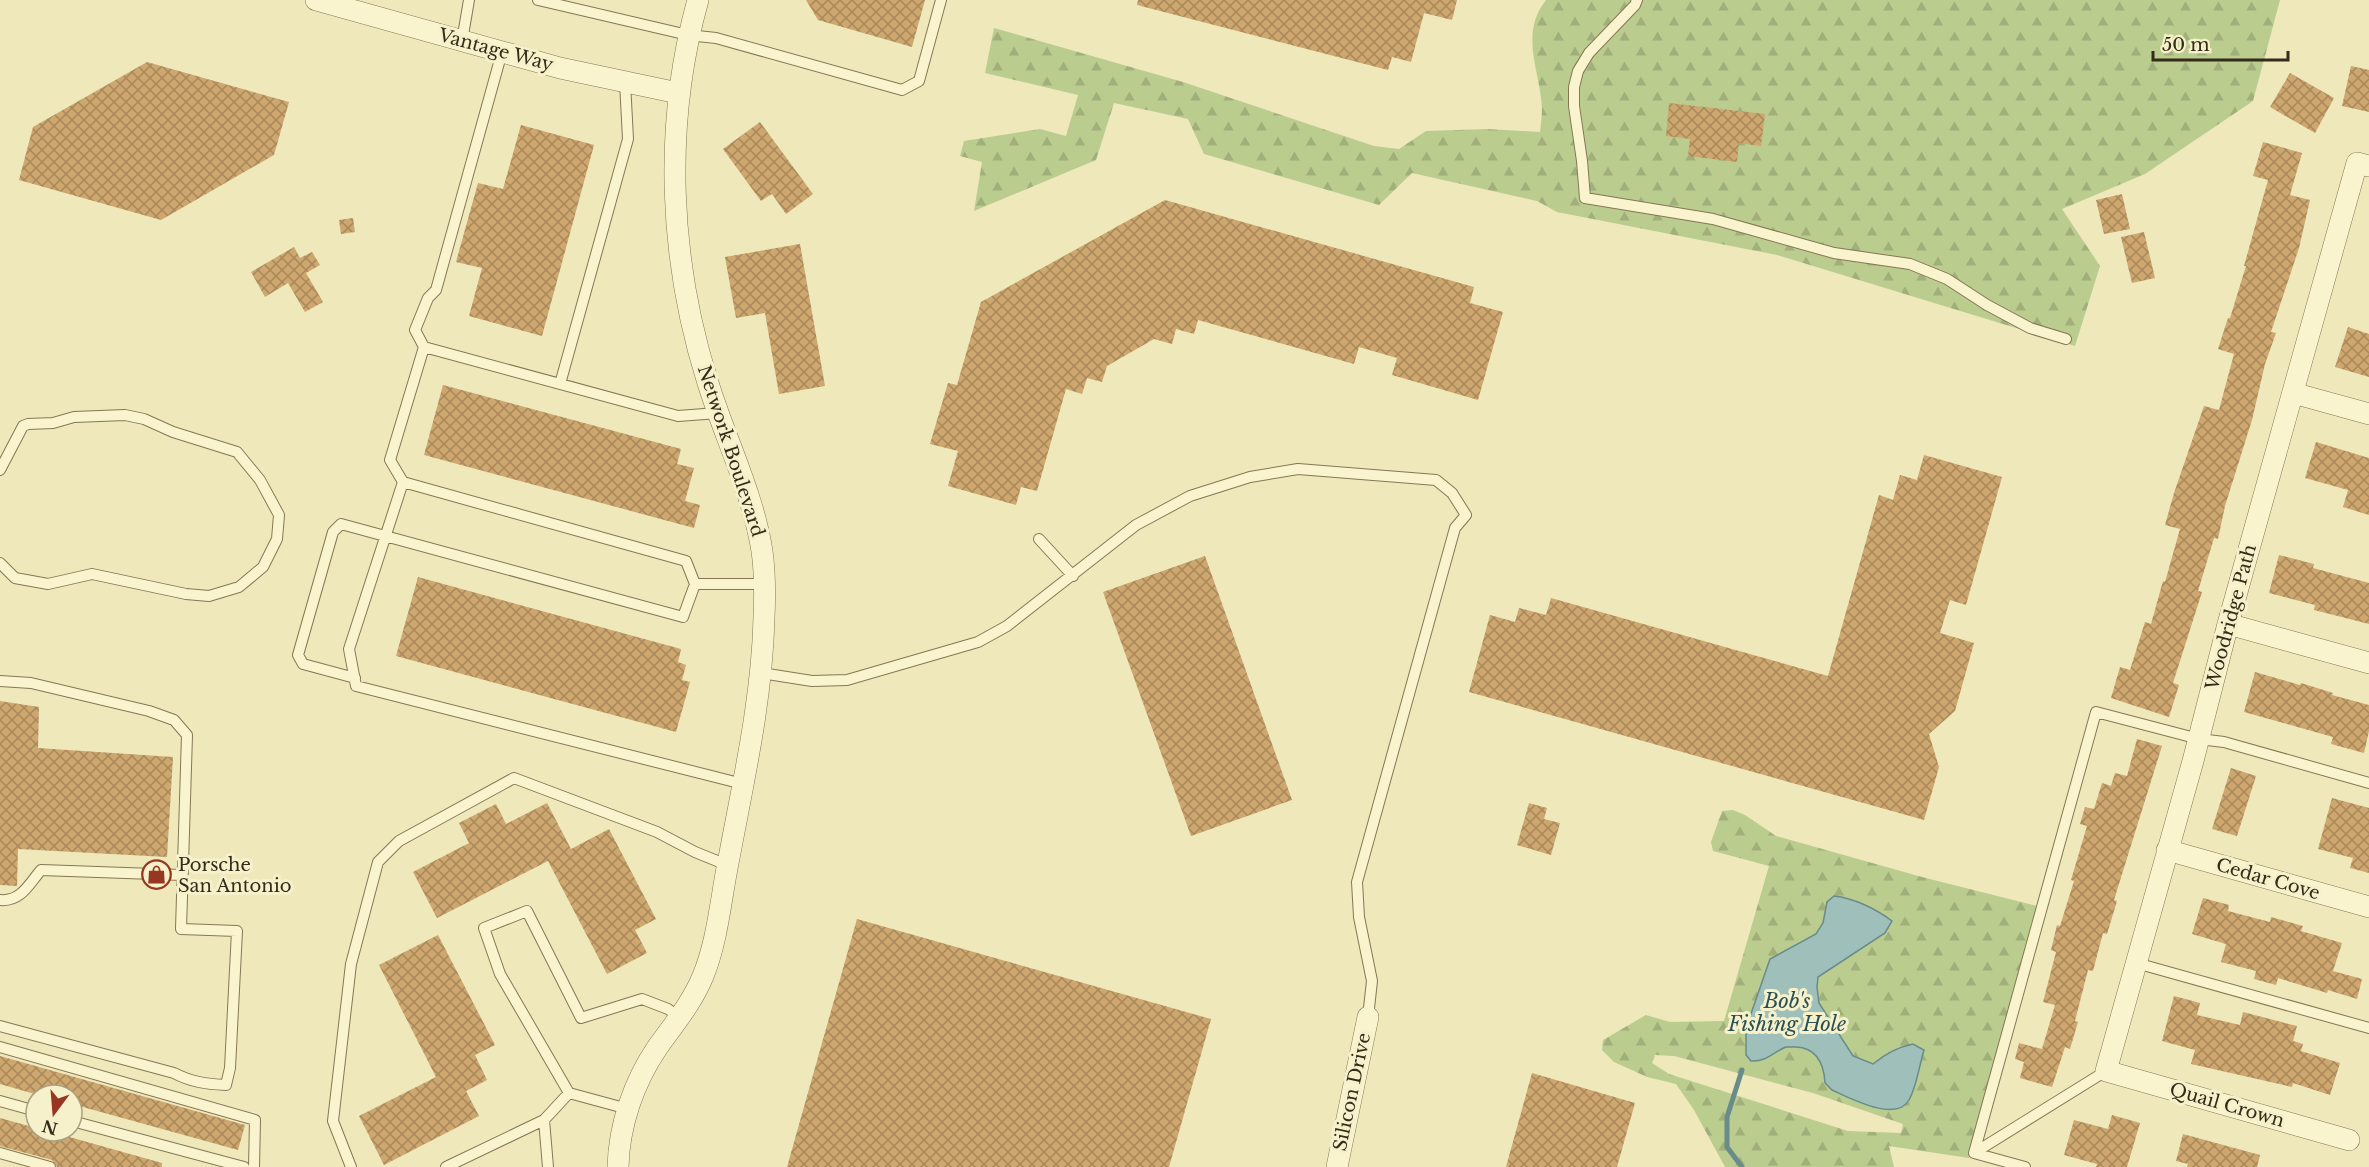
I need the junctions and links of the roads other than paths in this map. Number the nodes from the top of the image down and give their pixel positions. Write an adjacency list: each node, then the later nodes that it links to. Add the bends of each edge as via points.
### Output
1 (315, 0): 8 (street, Vantage Way)
2 (469, 0): 8 (lane)
3 (538, 0): 7 (lane)
4 (698, 0): 7 (street, Network Boulevard)
5 (941, 0): 7 (lane, via 919,81 902,90 716,38)
6 (1637, 0): 13 (lane, via 1589,53 1578,71 1574,106 1585,198 1713,219 1834,253 1910,264 1947,279 2030,328)
7 (688, 35): 11 (street, Network Boulevard)
8 (462, 41): 9 (street, Vantage Way)
9 (502, 52): 10 (street, Vantage Way); 14 (lane, via 436,290 428,298 415,330)
10 (626, 82): 11 (street, Vantage Way); 15 (lane, via 628,139)
11 (678, 93): 17 (street, Network Boulevard, via 675,217 692,321)
12 (2363, 165): 16 (street, Woodridge Path)
13 (2066, 339)
14 (424, 347): 15 (lane); 20 (lane, via 390,460)
15 (560, 384): 17 (lane, via 678,417)
16 (2293, 393): 18 (street); 27 (street, Woodridge Path)
17 (718, 413): 26 (street, Network Boulevard, via 755,520)
18 (2369, 414)
19 (0, 470): 23 (lane, via 23,426 74,417 125,415 237,452 260,480 279,515 277,539 263,567 239,587 209,596 92,574 48,584 15,578)
20 (403, 482): 21 (lane); 25 (lane, via 686,561)
21 (386, 536): 25 (lane, via 683,617); 30 (lane, via 349,649); 30 (lane, via 341,524 333,532 298,655 303,664)
22 (1039, 539): 24 (lane)
23 (0, 563)
24 (1073, 576): 29 (lane, via 1007,626 978,642 847,680 812,681); 42 (lane, via 1136,525 1190,496 1250,477 1298,469 1436,480 1452,493 1466,515 1455,528 1357,882 1359,917 1372,981)
25 (695, 584): 26 (lane)
26 (764, 584): 29 (street, Network Boulevard)
27 (2228, 624): 28 (street); 32 (street, Woodridge Path)
28 (2369, 663)
29 (760, 673): 34 (street, Network Boulevard)
30 (355, 678): 34 (lane, via 356,686)
31 (0, 681): 37 (lane, via 31,683 174,720 187,735)
32 (2199, 740): 33 (lane, via 2223,742); 35 (street, Woodridge Path); 55 (lane, via 2096,712)
33 (2369, 783)
34 (743, 784): 36 (street, Network Boulevard)
35 (2167, 850): 39 (street, Cedar Cove); 40 (street, Woodridge Path)
36 (727, 865): 41 (street, Network Boulevard, via 710,957 695,994); 59 (lane, via 657,832 514,778 399,841 378,862 351,964 333,1121)
37 (183, 875): 38 (lane, via 41,870 22,894 10,901); 43 (lane, via 181,929 237,931 226,1085 186,1080 174,1073)
38 (0, 900)
39 (2369, 908)
40 (2136, 963): 44 (lane); 46 (street, Woodridge Path)
41 (680, 1017): 47 (lane, via 642,999 581,1017 527,911 484,928 500,974); 50 (street, Network Boulevard, via 645,1068)
42 (1368, 1017): 63 (street, Silicon Drive)
43 (0, 1026)
44 (2369, 1028)
45 (0, 1047): 58 (lane, via 255,1120)
46 (2106, 1071): 53 (street, Quail Crown); 55 (lane)
47 (569, 1094): 50 (lane); 51 (lane)
48 (0, 1101): 49 (lane)
49 (24, 1108)
50 (628, 1109): 62 (street, Network Boulevard)
51 (544, 1120): 60 (lane); 61 (lane)
52 (84, 1124): 57 (lane)
53 (2349, 1140)
54 (0, 1153): 56 (lane)
55 (1974, 1153): 64 (lane)
56 (50, 1167)
57 (244, 1167)
58 (254, 1167)
59 (351, 1167)
60 (446, 1167)
61 (548, 1167)
62 (618, 1167)
63 (1337, 1167)
64 (2025, 1167)

